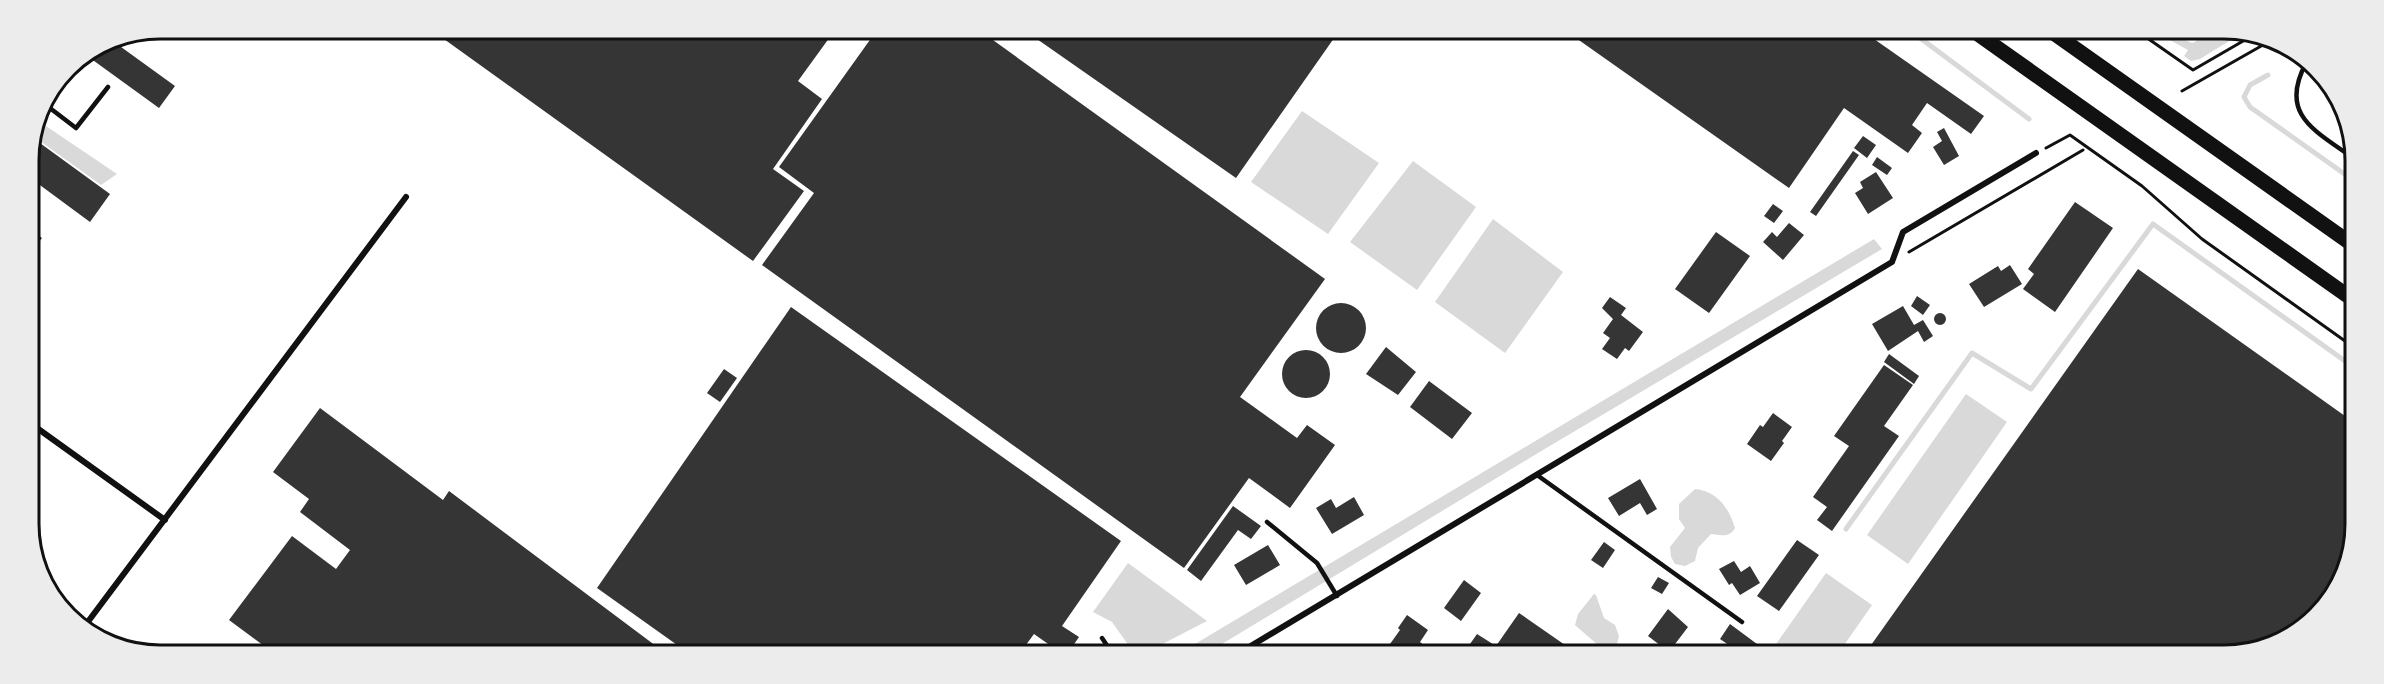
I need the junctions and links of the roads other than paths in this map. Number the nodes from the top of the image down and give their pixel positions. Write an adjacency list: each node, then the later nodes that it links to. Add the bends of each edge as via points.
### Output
1 (1985, 39): 10 (main road)
2 (2062, 39): 9 (main road)
3 (2303, 68): 6 (lane, via 2296,91 2298,110 2307,124)
4 (108, 87): 5 (lane, via 76,128)
5 (50, 108)
6 (2345, 152)
7 (2036, 153): 12 (street, via 1904,232 1892,262)
8 (406, 197): 13 (street)
9 (2345, 239)
10 (2345, 294)
11 (39, 429): 13 (street)
12 (1537, 475): 15 (street); 17 (lane)
13 (165, 520): 16 (street)
14 (1267, 522): 15 (lane, via 1317,563)
15 (1337, 596): 20 (street)
16 (88, 621)
17 (1742, 622)
18 (1102, 638): 19 (lane)
19 (1107, 645)
20 (1253, 645)

